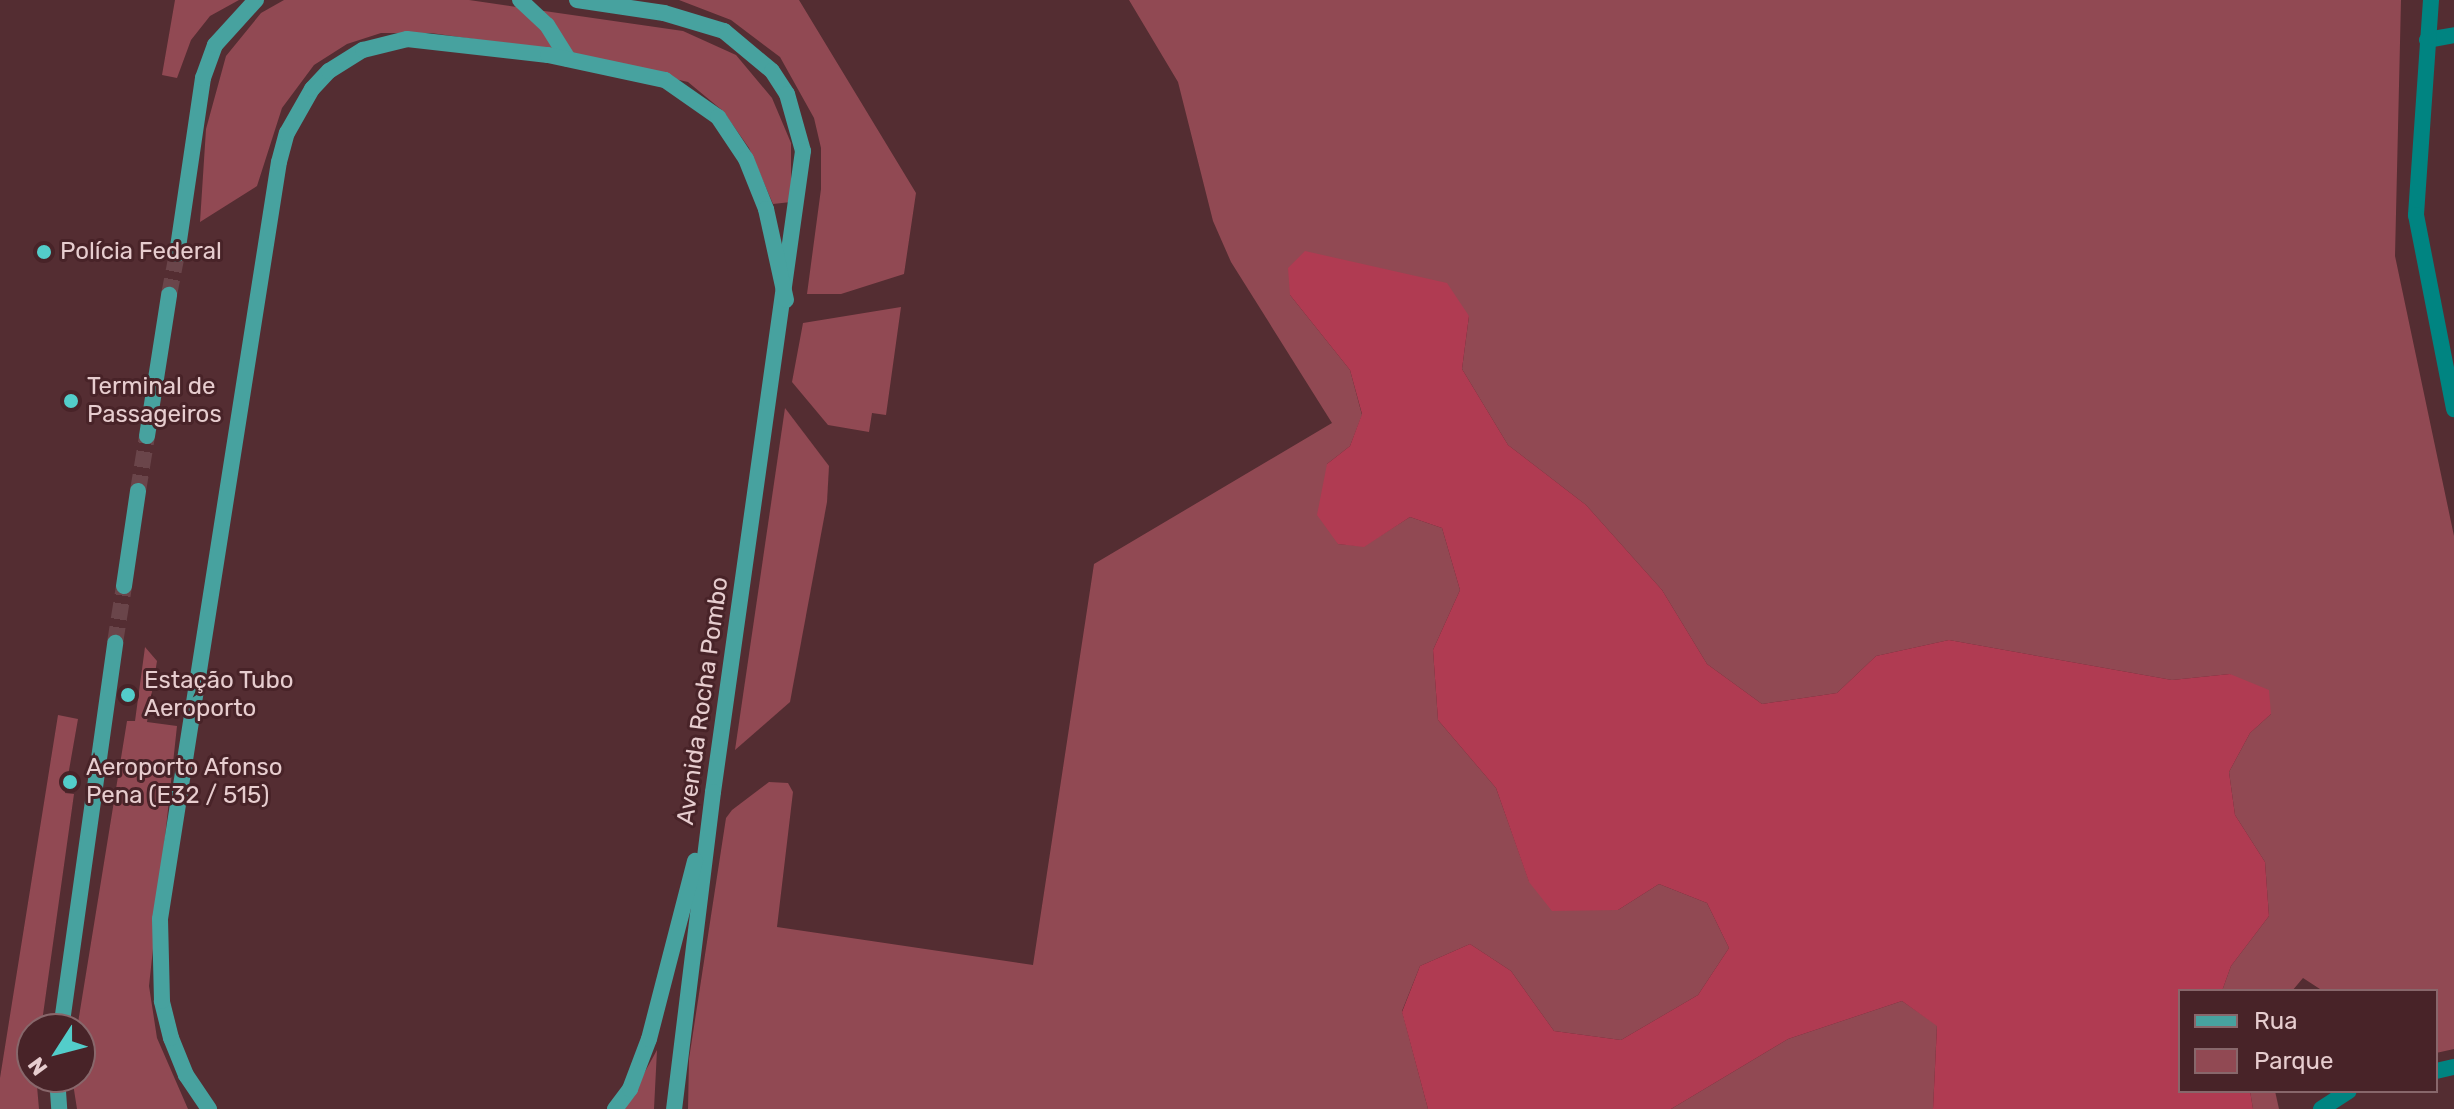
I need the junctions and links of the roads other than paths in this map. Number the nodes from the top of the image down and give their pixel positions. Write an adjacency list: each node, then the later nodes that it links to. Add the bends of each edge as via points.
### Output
1 (256, 0): 8 (main road, via 215,45 203,78)
2 (520, 0): 7 (main road, via 547,25)
3 (577, 0): 10 (main road, Avenida Rocha Pombo, via 724,31 772,71 787,94 803,151)
4 (2431, 0): 6 (street)
5 (2454, 35): 6 (street)
6 (2427, 40): 11 (street, via 2416,215)
7 (568, 59): 10 (main road, Avenida Rocha Pombo, via 665,80 718,117 756,181); 20 (main road, Avenida Rocha Pombo, via 432,40 385,41 329,71 287,133 160,919 162,1001 171,1038 186,1075)
8 (177, 254)
9 (169, 295): 13 (main road)
10 (786, 300): 17 (main road, Avenida Rocha Pombo)
11 (2451, 382): 12 (street)
12 (2454, 409)
13 (147, 436)
14 (138, 491): 15 (main road)
15 (124, 586)
16 (115, 643): 18 (main road)
17 (713, 792): 21 (main road, via 649,1039 630,1089); 22 (main road, Avenida Rocha Pombo)
18 (63, 1013)
19 (2346, 1093): 23 (street)
20 (209, 1109)
21 (615, 1109)
22 (674, 1109)
23 (2321, 1109)

